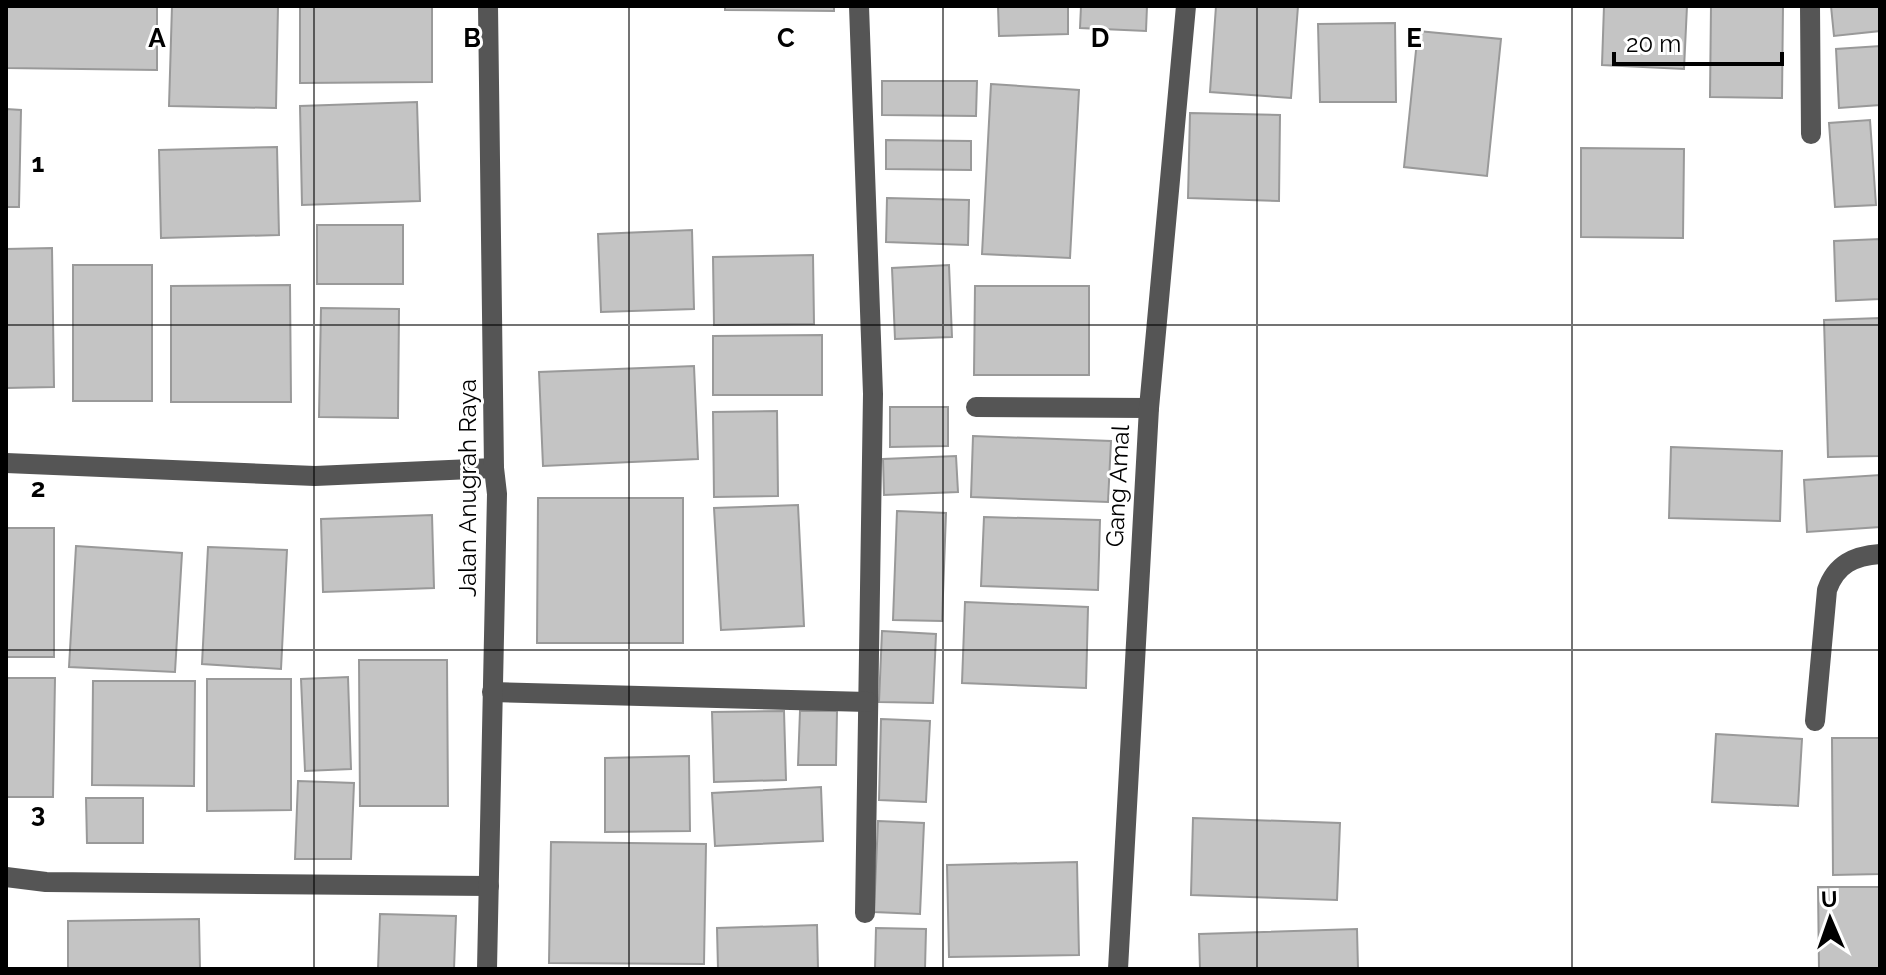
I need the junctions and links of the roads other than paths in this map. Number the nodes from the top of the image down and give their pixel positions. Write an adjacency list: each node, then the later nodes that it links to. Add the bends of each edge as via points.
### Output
1 (488, 6): 9 (street, Jalan Anugrah Raya)
2 (859, 6): 12 (street, via 873,394)
3 (1186, 6): 7 (street, Gang Amal)
4 (1810, 6): 5 (street)
5 (1811, 134)
6 (976, 407): 7 (street)
7 (1149, 408): 18 (street, Gang Amal)
8 (6, 463): 9 (street, via 315,476)
9 (494, 468): 11 (street, Jalan Anugrah Raya)
10 (1880, 554): 13 (street, via 1843,564 1827,590)
11 (492, 692): 12 (street); 15 (street, Jalan Anugrah Raya)
12 (868, 702): 16 (street)
13 (1815, 721)
14 (6, 877): 15 (street, via 46,882)
15 (489, 886): 17 (street, Jalan Anugrah Raya)
16 (865, 913)
17 (487, 969)
18 (1118, 969)

